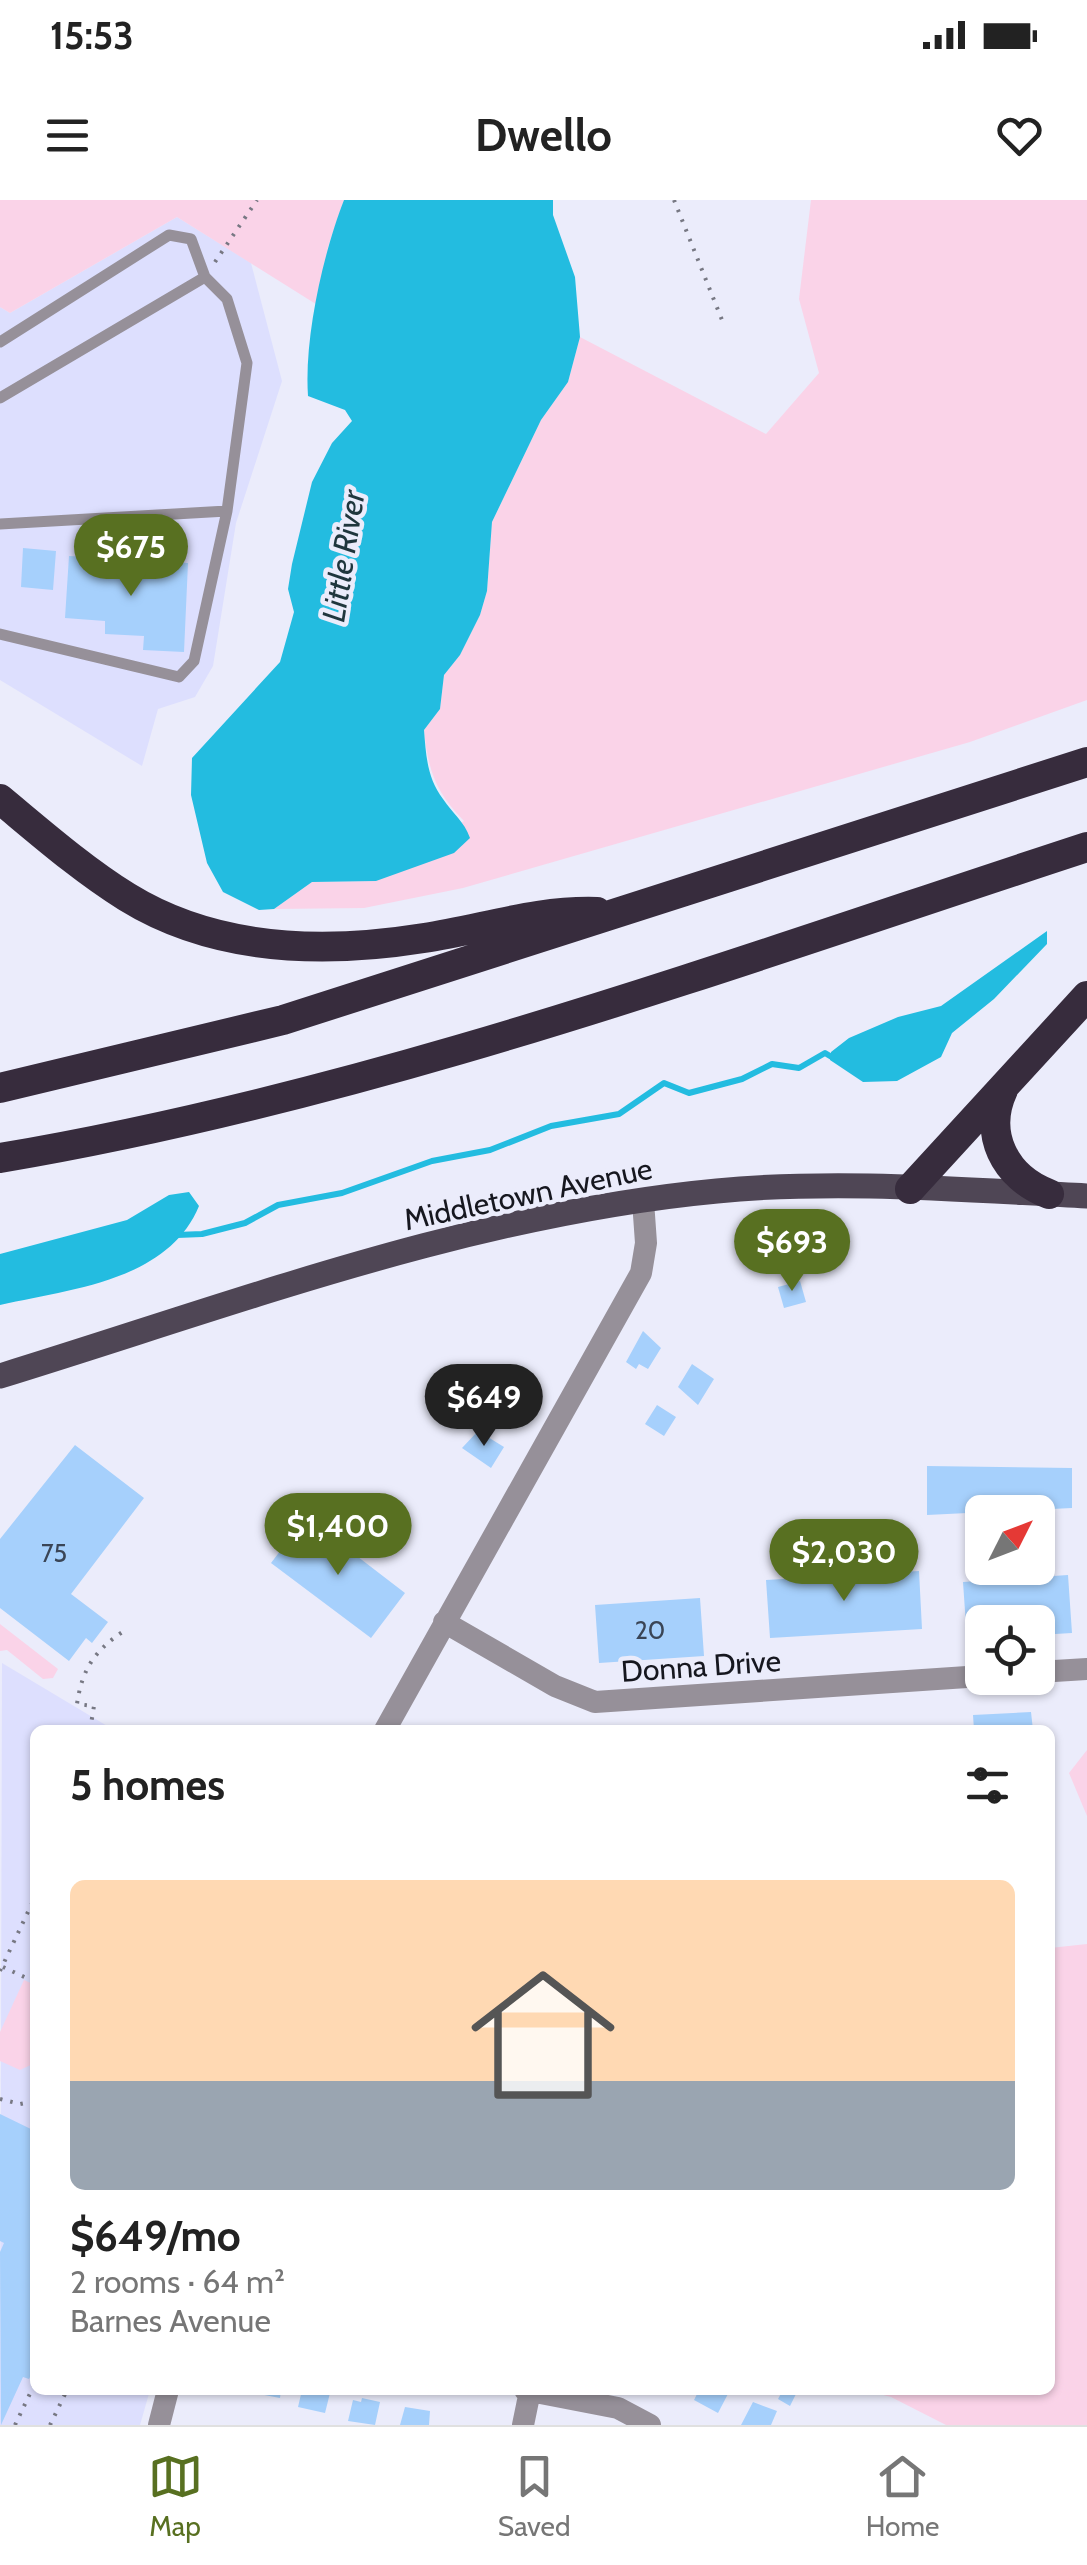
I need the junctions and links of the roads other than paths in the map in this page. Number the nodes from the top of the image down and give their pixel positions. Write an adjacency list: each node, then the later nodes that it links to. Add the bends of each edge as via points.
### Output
1 (206, 277): 2 (lane, via 191,239 169,235); 3 (lane); 4 (lane, via 226,299 246,363)
2 (0, 342)
3 (0, 398)
4 (226, 511): 5 (lane); 6 (lane, via 194,662 179,677)
5 (0, 524)
6 (0, 634)
7 (1087, 762): 10 (highway)
8 (0, 799): 10 (highway, via 129,898 174,921 250,942 364,945 543,913)
9 (1087, 848): 14 (highway, via 402,1067)
10 (620, 914): 13 (highway, via 283,1020)
11 (1087, 996): 12 (highway)
12 (1005, 1087): 15 (highway); 16 (highway, via 994,1119 1000,1150 1019,1177)
13 (0, 1088)
14 (0, 1158)
15 (910, 1189): 16 (main road, Middletown Avenue); 18 (main road, Middletown Avenue, via 750,1188)
16 (1049, 1194): 17 (main road, Middletown Avenue)
17 (1087, 1196)
18 (643, 1201): 19 (main road, Middletown Avenue, via 434,1244); 20 (street, via 641,1274)
19 (0, 1376)
20 (444, 1622): 23 (street, Donna Drive, via 595,1702); 24 (street)
21 (1087, 1669): 22 (street)
22 (1055, 1671)
23 (965, 1677)
24 (387, 1725)
25 (167, 2395): 28 (street)
26 (527, 2395): 29 (street)
27 (553, 2395): 30 (street, via 618,2408)
28 (159, 2425)
29 (523, 2425)
30 (650, 2425)

